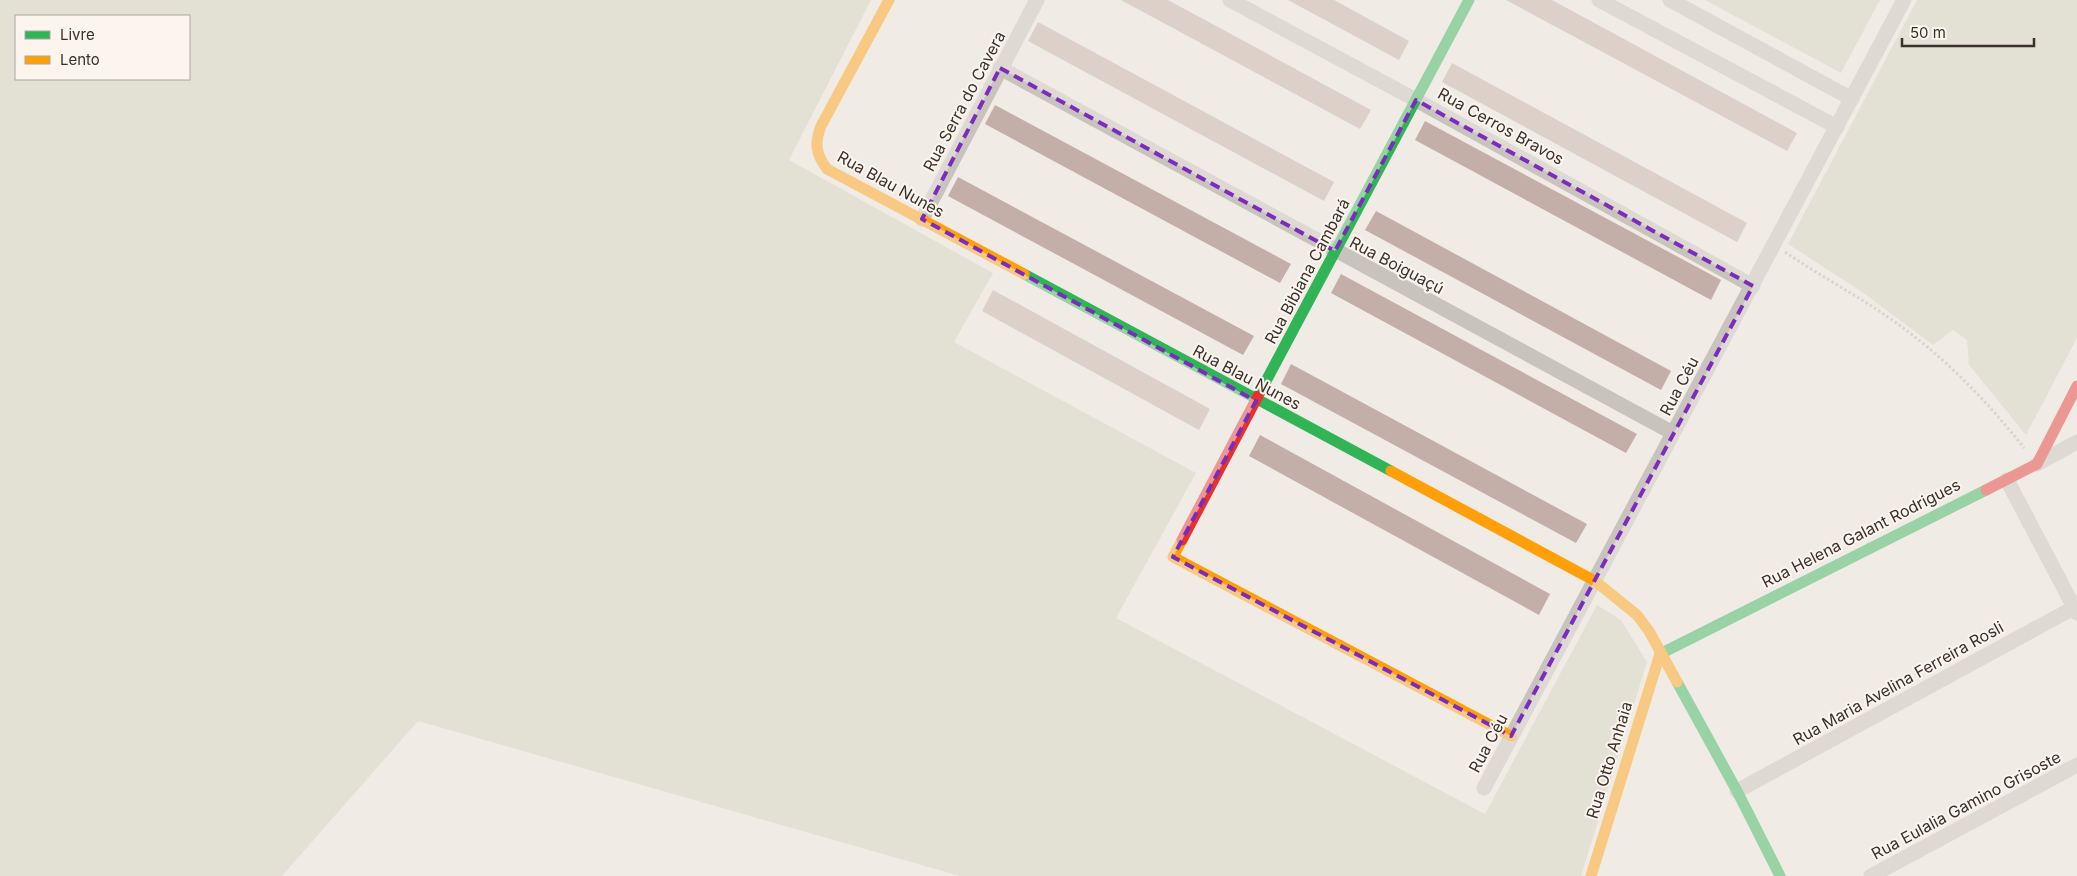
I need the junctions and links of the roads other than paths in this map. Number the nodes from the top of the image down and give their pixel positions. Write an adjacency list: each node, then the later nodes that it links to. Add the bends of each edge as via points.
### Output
1 (889, 0): 12 (street, Rua Blau Nunes, via 820,126 816,138 817,156 827,169)
2 (1037, 0): 8 (street, Rua Serra do Cavera)
3 (1230, 0): 10 (street, Rua Cerros Bravos)
4 (1469, 0): 10 (street, Rua Bibiana Cambará)
5 (1599, 0): 11 (street)
6 (1670, 0): 9 (street)
7 (1904, 0): 9 (street, Rua Céu)
8 (1000, 68): 12 (street, Rua Serra do Cavera); 13 (street, Rua Boiguaçú)
9 (1852, 99): 11 (street, Rua Céu)
10 (1416, 100): 13 (street, Rua Bibiana Cambará); 14 (street, Rua Cerros Bravos)
11 (1837, 127): 14 (street, Rua Céu)
12 (922, 218): 16 (street, Rua Blau Nunes)
13 (1336, 251): 16 (street, Rua Bibiana Cambará); 17 (street, Rua Boiguaçú)
14 (1753, 286): 17 (street, Rua Céu)
15 (2077, 386): 19 (street)
16 (1256, 401): 21 (street, Rua Blau Nunes); 24 (street, Rua Bibiana Cambará, via 1174,557)
17 (1673, 433): 21 (street, Rua Céu)
18 (2077, 442): 19 (street, Rua Helena Galant Rodrigues)
19 (2037, 464): 20 (street, Rua Helena Galant Rodrigues)
20 (2007, 480): 22 (street); 23 (street, Rua Helena Galant Rodrigues)
21 (1595, 582): 23 (street, Rua Blau Nunes, via 1636,615 1649,631); 24 (street, Rua Céu)
22 (2076, 609): 27 (street, Rua Maria Avelina Ferreira Rosli)
23 (1660, 654): 27 (street, Rua Blau Nunes); 28 (street, Rua Otto Anhaia)
24 (1511, 736): 26 (street, Rua Céu)
25 (2077, 765): 30 (street, Rua Eulalia Gamino Grisoste)
26 (1484, 788)
27 (1737, 792): 29 (street, Rua Blau Nunes)
28 (1591, 876)
29 (1780, 876)
30 (1871, 876)

